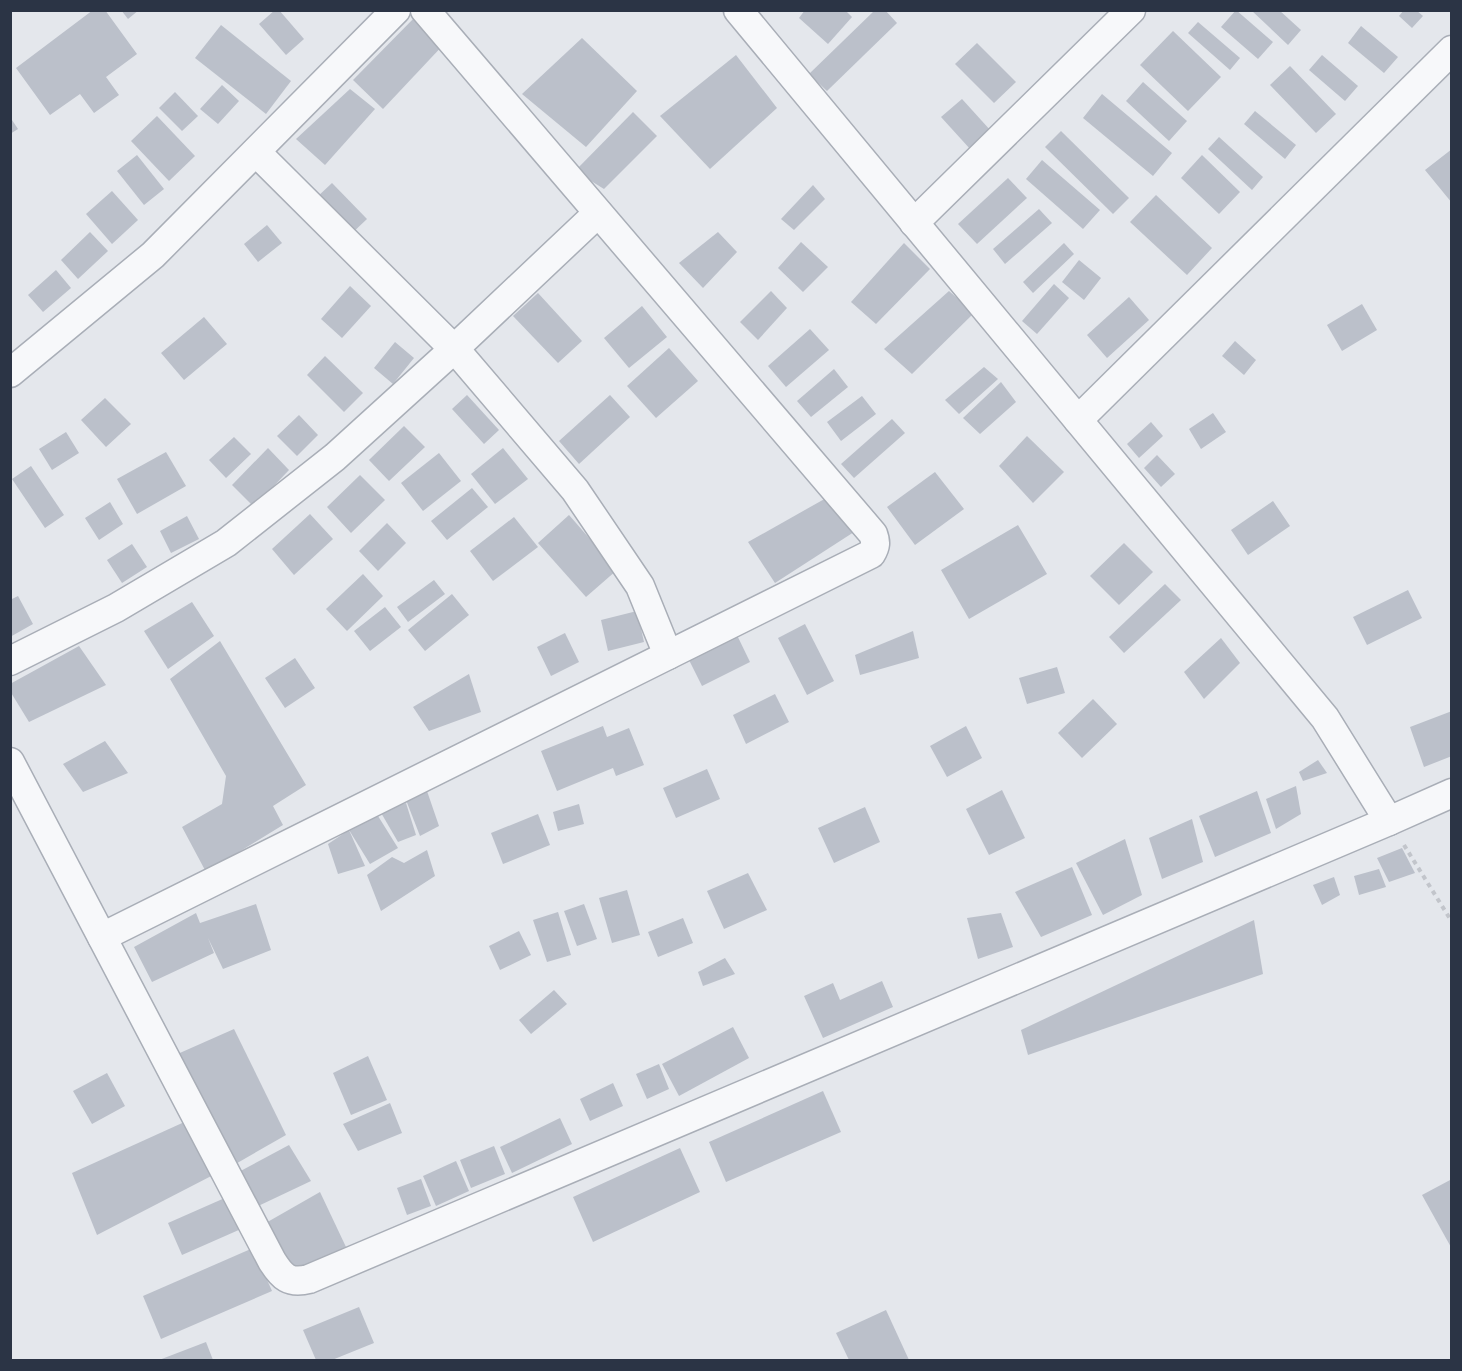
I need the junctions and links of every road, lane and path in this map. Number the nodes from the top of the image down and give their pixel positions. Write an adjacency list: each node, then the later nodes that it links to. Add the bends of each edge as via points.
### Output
1 (396, 10): 6 (street)
2 (425, 10): 7 (street)
3 (1131, 10): 8 (street)
4 (738, 11): 8 (street)
5 (1452, 50): 11 (street)
6 (256, 152): 9 (street); 10 (street, via 153,255)
7 (598, 213): 9 (street); 12 (street, via 876,542 871,554)
8 (914, 223): 11 (street)
9 (454, 349): 12 (street, via 575,490 640,586); 13 (street, via 335,457 226,543 116,608)
10 (10, 373)
11 (1078, 420): 16 (street, via 1325,718)
12 (668, 655): 18 (street)
13 (10, 661)
14 (10, 762): 18 (street)
15 (1452, 793): 16 (street)
16 (1389, 821): 17 (path); 18 (street, via 299,1282 289,1280 272,1261)
17 (1452, 922)
18 (102, 937)

